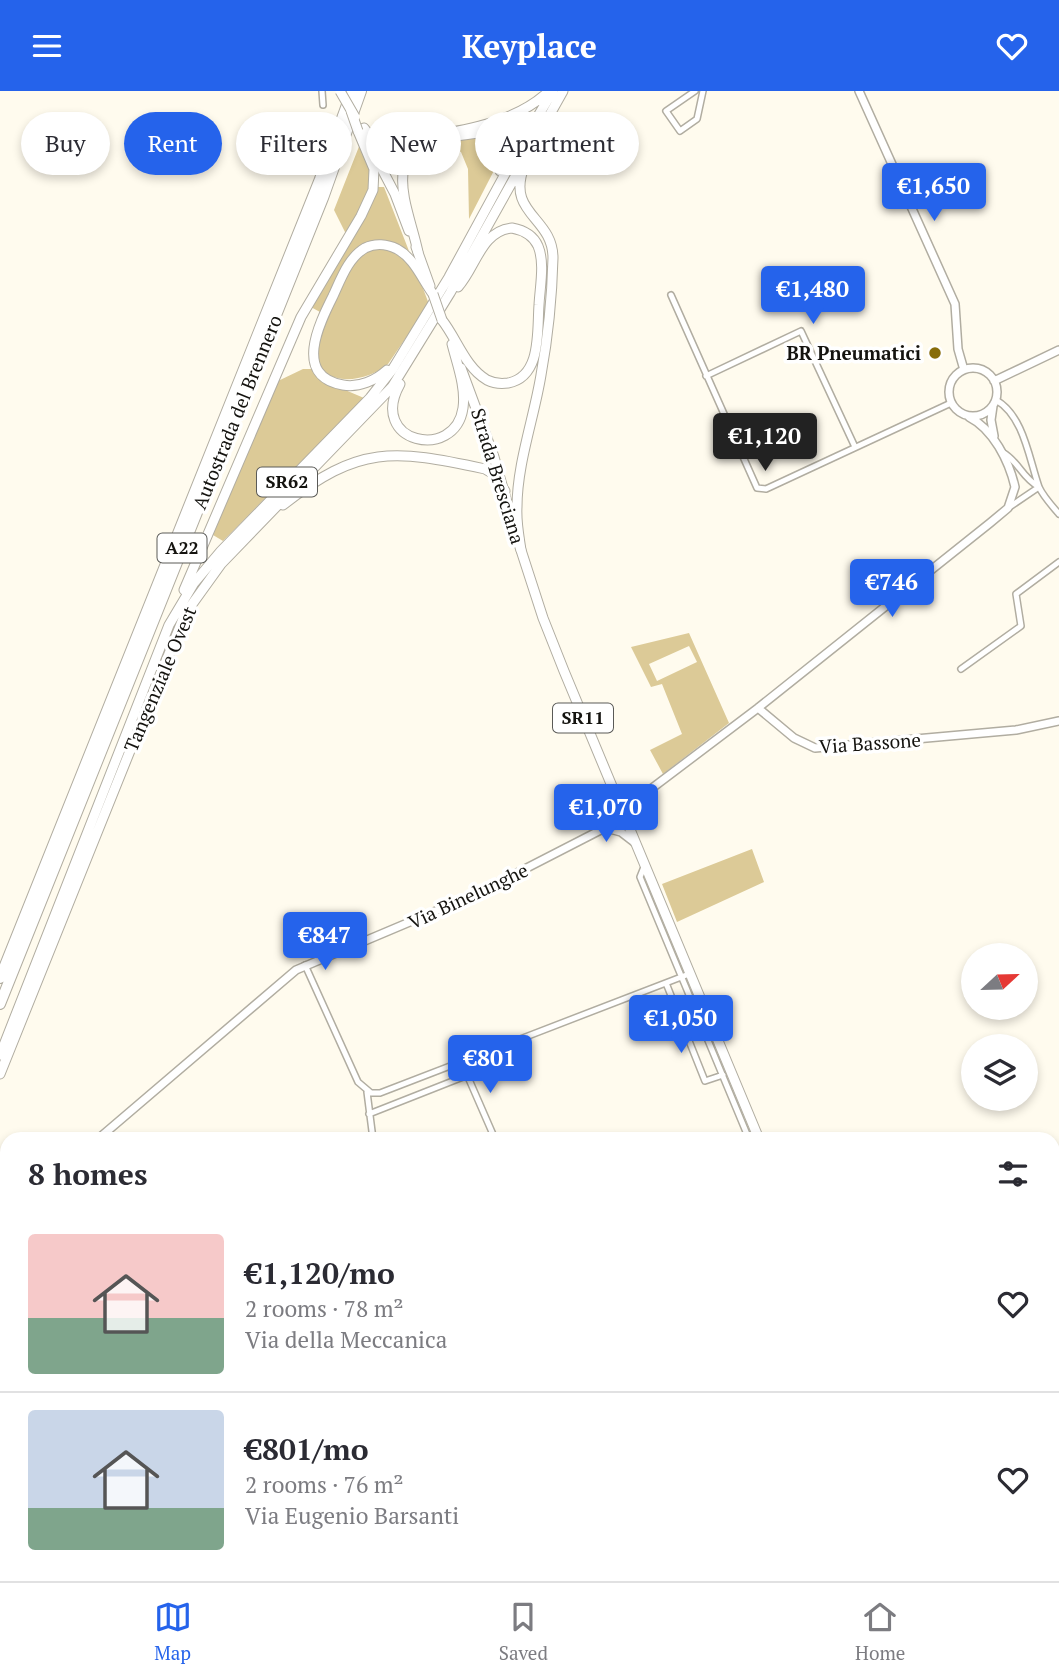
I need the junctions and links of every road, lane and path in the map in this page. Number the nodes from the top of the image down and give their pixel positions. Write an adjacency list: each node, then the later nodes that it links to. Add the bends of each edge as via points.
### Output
1 (322, 91): 10 (street)
2 (340, 91): 12 (main road, bridge)
3 (352, 91): 49 (highway, Autostrada del Brennero / A22)
4 (361, 91): 51 (highway, Autostrada del Brennero / A22, via 323,198)
5 (551, 91): 12 (main road, via 497,121 386,144 374,141); 14 (main road, Tangenziale Ovest / SR62)
6 (563, 91): 11 (main road, Tangenziale Ovest)
7 (695, 91): 8 (street, via 666,111 680,131 697,119)
8 (703, 91)
9 (859, 91): 22 (street, via 955,304)
10 (323, 105)
11 (552, 109): 17 (main road, Tangenziale Ovest / SR62); 36 (main road, via 519,185 521,202 548,236 553,255 544,356 517,501)
12 (361, 129): 13 (main road, via 395,194); 38 (main road, via 374,169 373,190 301,317)
13 (418, 252): 14 (main road, via 401,183 408,158 430,141 480,133 497,135 505,144 505,159); 15 (main road)
14 (449, 277): 18 (main road, Tangenziale Ovest / SR62)
15 (426, 281): 18 (main road, via 408,257 394,248 375,245 360,252 344,272 317,329 313,350 318,368 328,379 345,386 377,378 389,368); 20 (main road, bridge)
16 (671, 295): 23 (street)
17 (446, 301): 19 (main road, Tangenziale Ovest / SR62); 20 (main road, via 497,232 517,229 536,242 541,271 535,349 527,372 510,382 488,380)
18 (430, 308): 38 (main road, Tangenziale Ovest / SR62, via 370,398 221,551 194,583)
19 (423, 339): 20 (main road, via 392,403 396,424 421,440 445,435 462,415 463,389); 35 (main road, Tangenziale Ovest / SR62, via 376,406)
20 (455, 344): 32 (main road, Strada Bresciana / SR11)
21 (1059, 349): 24 (street)
22 (964, 370): 24 (street, via 981,369); 25 (street, via 950,384)
23 (706, 376): 29 (street, via 757,488 766,489); 29 (street, via 801,331)
24 (994, 381): 26 (street)
25 (951, 403): 27 (street); 29 (street)
26 (995, 403): 27 (street, via 978,417); 28 (street, via 991,420); 31 (street, via 1008,407 1034,463)
27 (969, 417): 28 (street)
28 (995, 440): 30 (street)
29 (855, 447)
30 (1000, 450): 31 (street); 33 (street, via 1015,487)
31 (1039, 487): 33 (street); 34 (street)
32 (505, 491): 35 (main road, via 485,469 384,455 355,460 327,473); 36 (main road, Strada Bresciana / SR11)
33 (1008, 508): 40 (street)
34 (1059, 514)
35 (264, 517): 54 (main road, Tangenziale Ovest / SR62, via 221,564 185,614)
36 (521, 550): 42 (main road, Strada Bresciana / SR11, via 543,618)
37 (1059, 562): 39 (street, via 1016,594 1021,626)
38 (169, 625): 52 (main road, Tangenziale Ovest / SR62)
39 (961, 669)
40 (758, 708): 41 (street, Via Bassone, via 794,738 815,748 1016,730); 43 (street)
41 (1059, 721)
42 (612, 789): 43 (street); 44 (main road, Strada Bresciana / SR11)
43 (639, 798): 44 (street)
44 (624, 818): 45 (street, Via Binelunghe); 46 (main road, Strada Bresciana / SR11)
45 (606, 828): 46 (street); 47 (street, Via Binelunghe, via 476,894)
46 (634, 842): 48 (main road, Strada Bresciana / SR11)
47 (305, 965): 57 (street); 59 (street, Via Binelunghe)
48 (686, 976): 50 (street); 56 (street, Strada Bresciana); 62 (main road, Strada Bresciana / SR11)
49 (0, 978)
50 (666, 983): 53 (street); 56 (street, via 705,1081)
51 (0, 1004)
52 (0, 1055)
53 (461, 1061): 55 (street); 57 (street, via 380,1093)
54 (0, 1074)
55 (468, 1075): 58 (street); 61 (street)
56 (723, 1075): 63 (street, Strada Bresciana)
57 (366, 1092): 58 (street)
58 (369, 1114): 60 (street)
59 (106, 1132)
60 (372, 1132)
61 (492, 1132)
62 (752, 1132)
63 (752, 1132)

